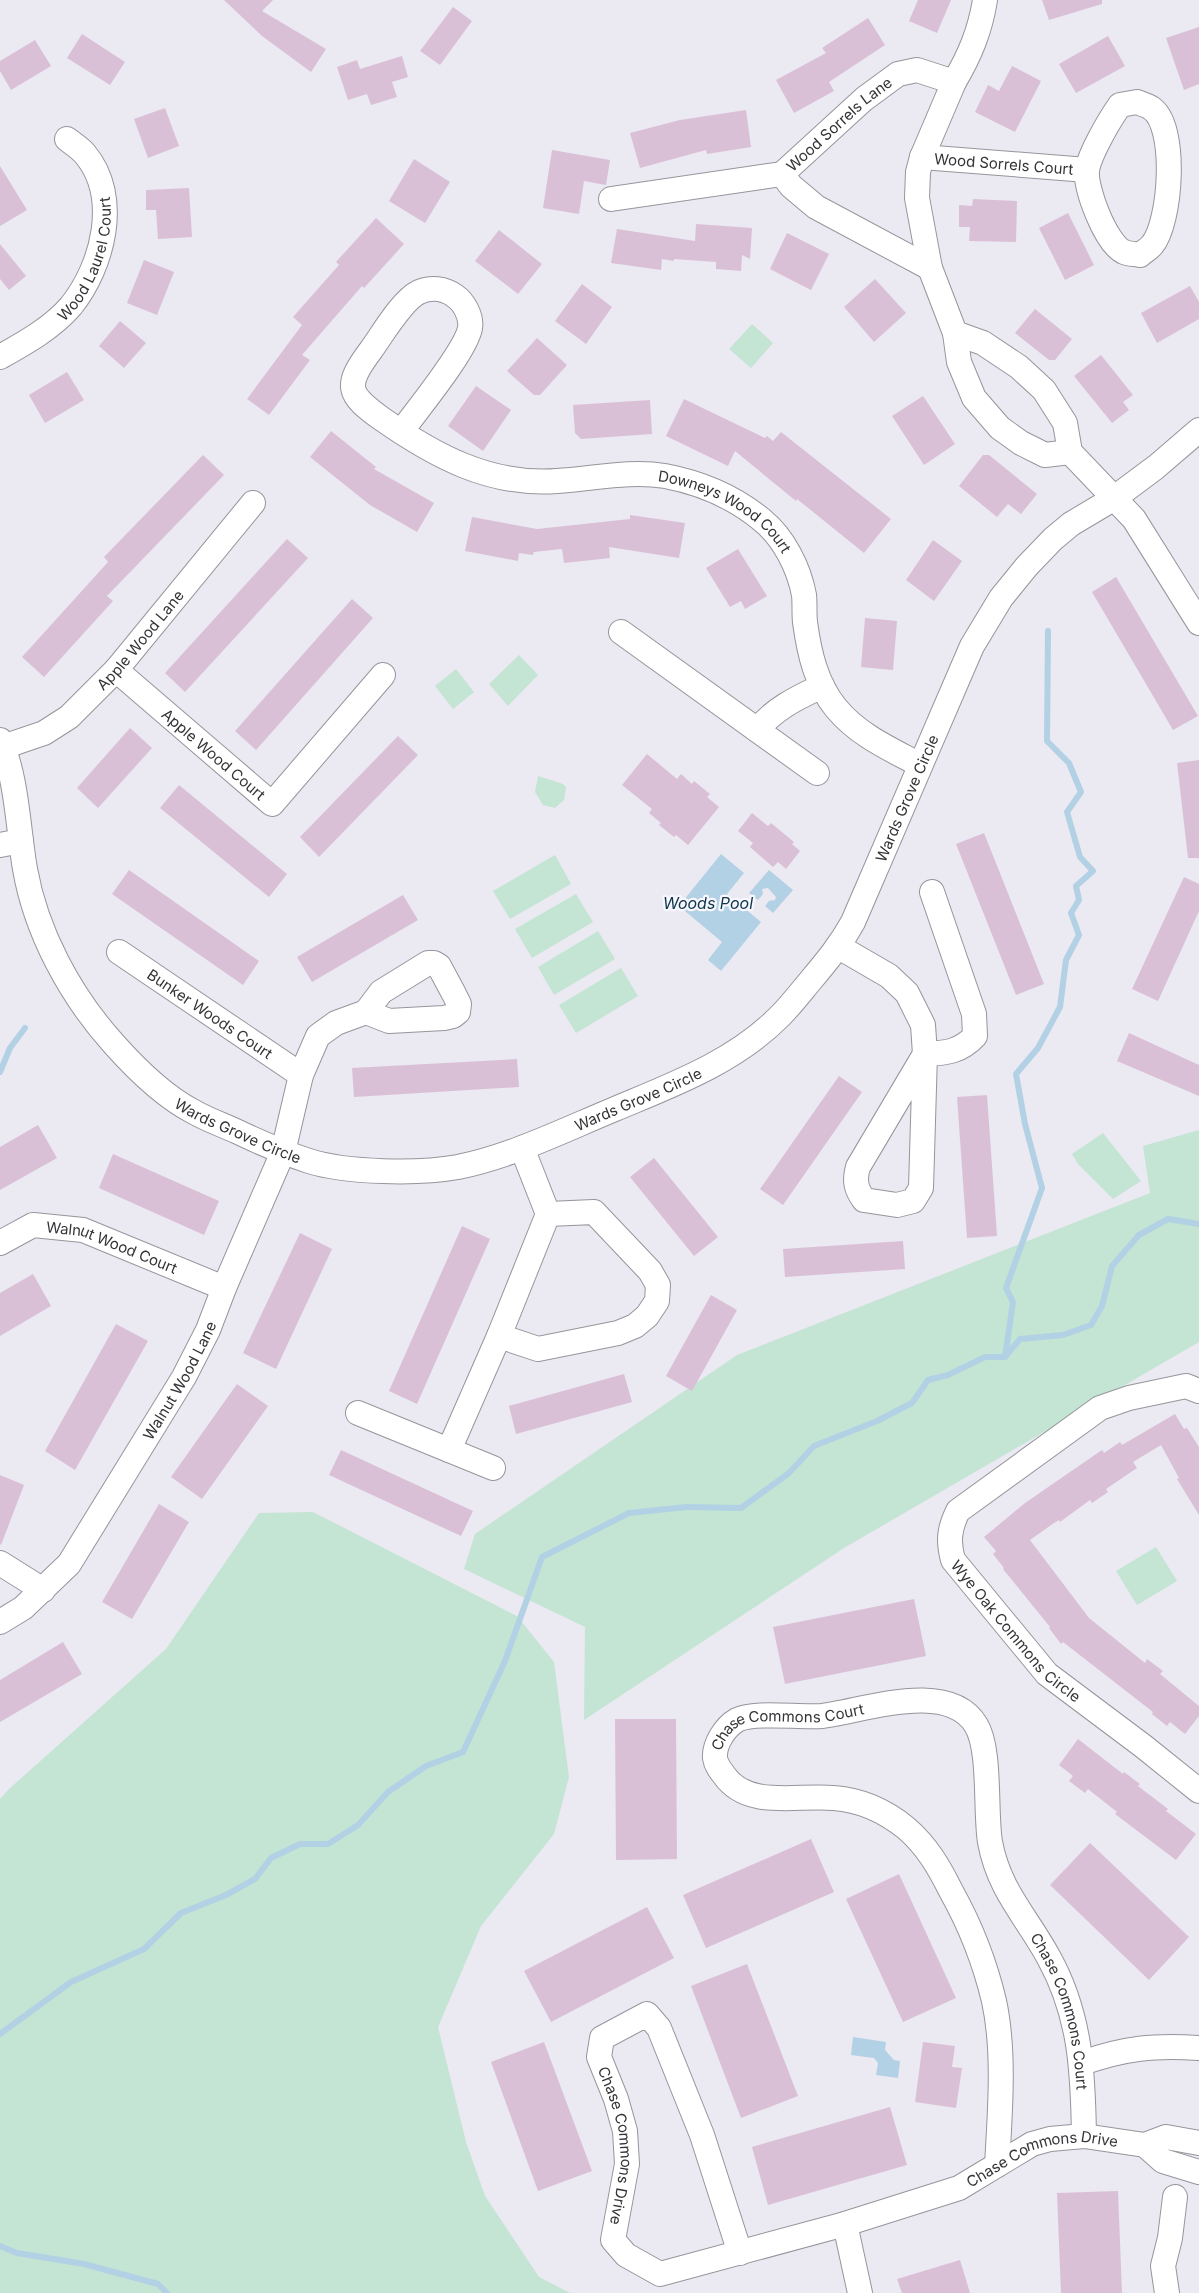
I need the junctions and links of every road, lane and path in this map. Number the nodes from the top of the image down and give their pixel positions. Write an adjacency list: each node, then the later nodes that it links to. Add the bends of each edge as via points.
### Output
1 (985, 0): 2 (street, via 970,55)
2 (954, 82): 4 (street); 6 (street, Wood Sorrels Lane, via 917,70 898,74 864,99)
3 (67, 139): 10 (street, Wood Laurel Court, via 84,153 103,192 102,240 90,275 70,307 38,335)
4 (922, 156): 5 (street, Wood Sorrels Court); 8 (street, via 917,198)
5 (1087, 170): 5 (street, Wood Sorrels Court, via 1093,204 1108,234 1124,252 1140,255 1152,245 1164,215 1169,168 1165,128 1152,108 1136,102 1120,105 1106,125)
6 (782, 174): 7 (street, Wood Sorrels Lane); 8 (street, Wood Sorrels Lane, via 816,207)
7 (611, 199)
8 (930, 268): 9 (street)
9 (954, 333): 13 (street, via 984,343 1020,367 1044,390 1065,423); 13 (street, via 959,362 974,398 1000,428 1045,455)
10 (0, 357)
11 (1199, 430): 14 (street, Wards Grove Circle)
12 (401, 432): 12 (street, Downeys Wood Court, via 355,396 352,388 354,377 409,299 438,288 454,295 462,303 470,327 464,345); 20 (street, Downeys Wood Court, via 449,460 478,472 506,478 556,482 612,475 650,475 705,486 738,501 765,522 790,556 801,585 808,645)
13 (1070, 452): 14 (street)
14 (1113, 499): 16 (street, via 1134,520); 23 (street, Wards Grove Circle, via 1053,539 1001,598 972,646)
15 (253, 503): 18 (street, Apple Wood Lane)
16 (1199, 623)
17 (621, 632): 21 (street)
18 (116, 670): 19 (street, Apple Wood Court, via 272,804); 22 (street, Apple Wood Lane, via 69,717 44,733)
19 (383, 675)
20 (822, 686): 21 (street, via 779,707); 23 (street, Downeys Wood Court, via 834,706 863,734)
21 (757, 730): 24 (street)
22 (2, 744): 25 (street, Wards Grove Circle, via 16,802)
23 (920, 765): 27 (street, Wards Grove Circle, via 866,894)
24 (817, 773)
25 (10, 843): 33 (street, Wards Grove Circle, via 46,936 74,991 111,1041 138,1069 193,1112)
26 (932, 892): 30 (street, via 976,1026 975,1036 960,1050)
27 (839, 947): 30 (street, via 889,976 907,994 923,1025); 32 (street, Wards Grove Circle, via 779,1017 738,1050 670,1086)
28 (119, 952): 31 (street, Bunker Woods Court)
29 (366, 1012): 31 (street, Walnut Wood Lane, via 336,1023 318,1036)
30 (925, 1054): 30 (street, via 858,1167 855,1178 857,1190 864,1200 897,1205 913,1201 921,1188)
31 (302, 1075): 33 (street, Walnut Wood Lane)
32 (522, 1148): 33 (street, Wards Grove Circle, via 457,1167 392,1172 344,1168); 34 (street)
33 (283, 1152): 36 (street, Walnut Wood Lane)
34 (548, 1214): 37 (street); 37 (street, via 594,1212 650,1271 658,1284 657,1301 635,1326 618,1333 538,1349)
35 (0, 1243): 36 (street, Walnut Wood Court, via 33,1225 84,1230)
36 (224, 1288): 43 (street, Walnut Wood Lane, via 208,1330 184,1377 69,1564)
37 (499, 1336): 40 (street)
38 (1199, 1392): 45 (street, Wye Oak Commons Circle, via 1186,1386 1129,1398 1100,1408 958,1511 950,1527 948,1543 953,1560 1047,1674)
39 (358, 1413): 40 (street)
40 (449, 1450): 41 (street)
41 (492, 1468)
42 (0, 1563): 43 (street)
43 (43, 1590): 44 (street, Walnut Wood Lane)
44 (0, 1622)
45 (1199, 1791)
46 (1199, 2048): 47 (street, via 1160,2045 1114,2052)
47 (1082, 2063): 48 (street, Chase Commons Court); 51 (street, Chase Commons Court, via 1063,1988 1049,1957 1017,1910 1000,1877 990,1842 983,1746 979,1729 970,1716 954,1706 934,1701 903,1701 820,1716 736,1720 716,1745 715,1759 729,1782 740,1791 771,1799 834,1798 866,1804 904,1827 933,1856 963,1913 994,2003 1000,2042)
48 (1084, 2136): 50 (street, Chase Commons Drive); 51 (street, Chase Commons Drive, via 1032,2144)
49 (1199, 2143): 50 (street, Chase Commons Drive, via 1166,2137)
50 (1145, 2144): 52 (street, via 1163,2161)
51 (997, 2165): 54 (street, Chase Commons Drive, via 959,2188)
52 (1199, 2172)
53 (1175, 2197): 57 (street, via 1163,2266)
54 (845, 2224): 55 (street, Chase Commons Drive); 56 (street)
55 (740, 2253): 55 (street, Chase Commons Drive, via 702,2135 658,2028 647,2014 602,2038 598,2057 616,2099 624,2131 626,2164 613,2240 626,2255 660,2274)
56 (860, 2293)
57 (1167, 2293)

